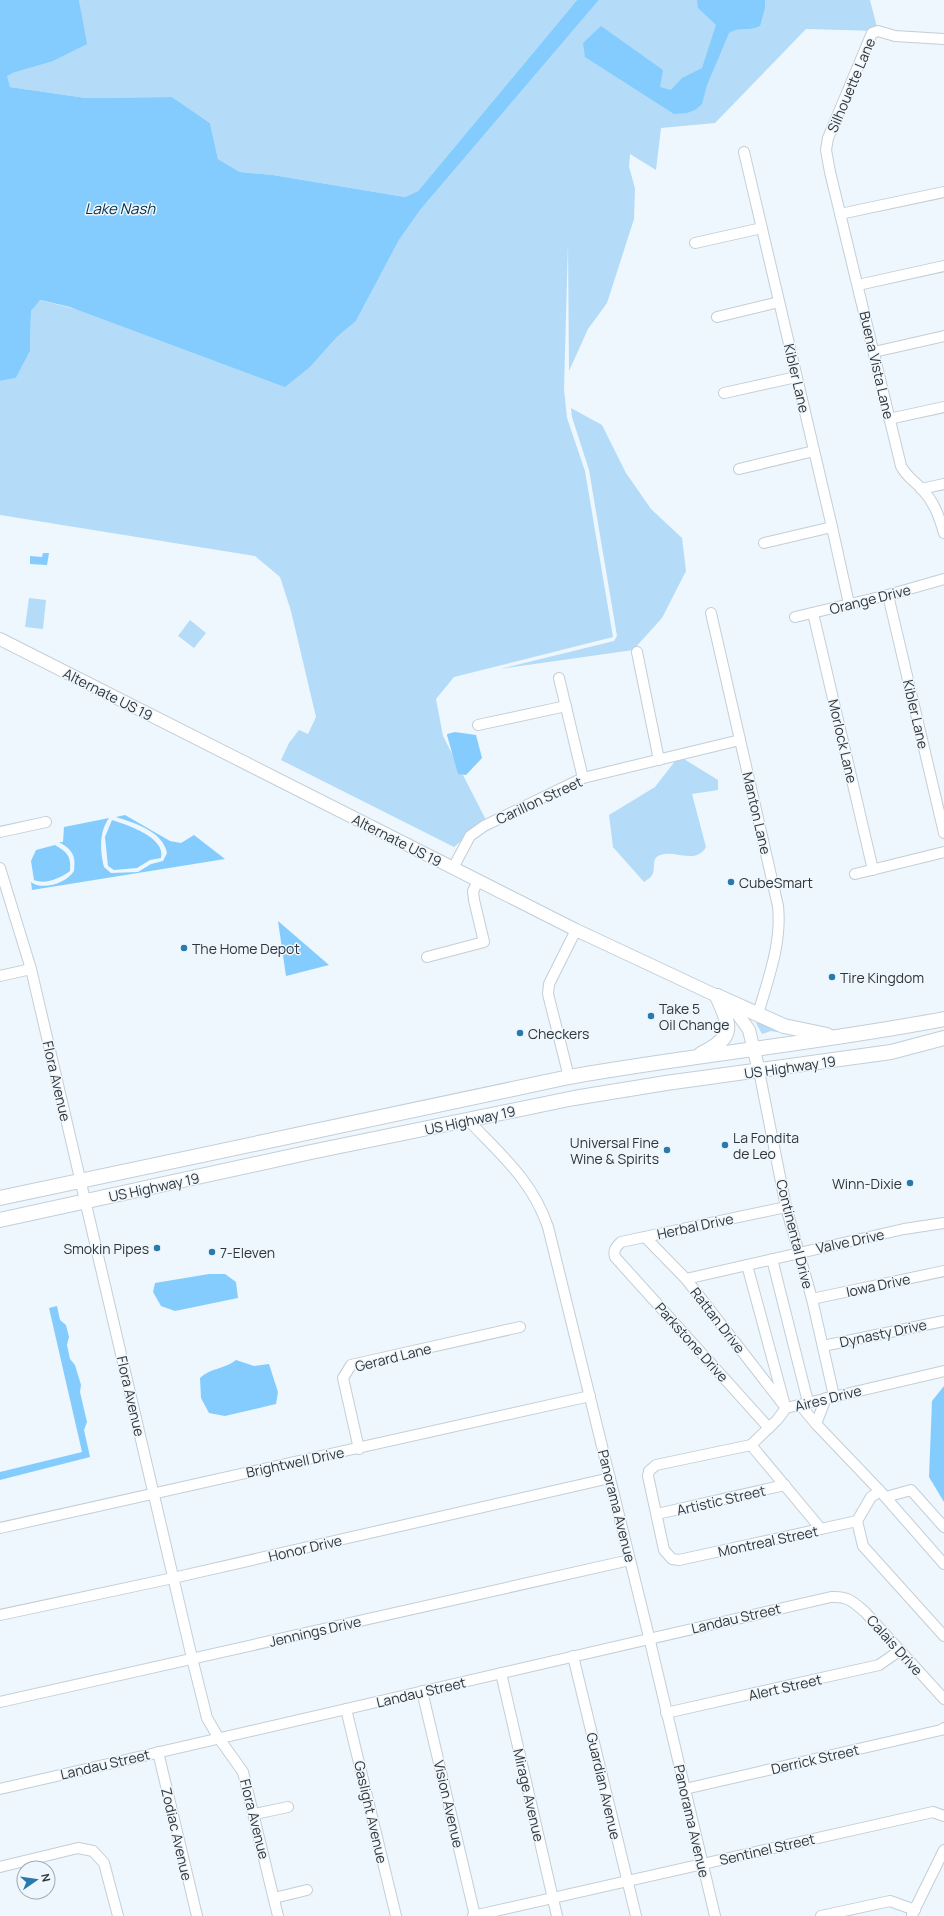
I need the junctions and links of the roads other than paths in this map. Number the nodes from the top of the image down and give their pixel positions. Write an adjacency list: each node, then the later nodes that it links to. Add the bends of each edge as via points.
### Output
1 (944, 39): 3 (street, Silhouette Lane, via 895,36 878,31 872,33 828,138 826,150)
2 (744, 152): 6 (street, Kibler Lane)
3 (833, 184): 5 (street, Buena Vista Lane)
4 (944, 192): 5 (street)
5 (840, 214): 9 (street, Buena Vista Lane)
6 (762, 228): 7 (street); 10 (street, Kibler Lane)
7 (696, 242)
8 (944, 266): 9 (street)
9 (858, 285): 13 (street, Buena Vista Lane)
10 (779, 302): 11 (street); 14 (street, Kibler Lane)
11 (717, 318)
12 (944, 336): 13 (street)
13 (874, 352): 17 (street, Buena Vista Lane)
14 (796, 377): 15 (street); 18 (street, Kibler Lane)
15 (724, 393)
16 (944, 407): 17 (street)
17 (889, 419): 21 (street, Buena Vista Lane, via 901,466 911,480)
18 (814, 451): 19 (street); 22 (street, Kibler Lane)
19 (739, 469)
20 (944, 484): 21 (street)
21 (921, 488): 23 (street, Buena Vista Lane, via 934,505)
22 (832, 527): 24 (street); 27 (street, Kibler Lane)
23 (944, 533)
24 (764, 543)
25 (944, 579): 26 (street, Orange Drive)
26 (888, 595): 27 (street, Orange Drive); 41 (street, Kibler Lane)
27 (849, 604): 29 (street, Orange Drive)
28 (711, 613): 36 (street, Manton Lane)
29 (813, 613): 30 (street, Orange Drive); 45 (street, Morlock Lane)
30 (795, 617)
31 (0, 639): 44 (main road, Alternate US 19)
32 (636, 652): 37 (street)
33 (559, 678): 34 (street)
34 (566, 706): 35 (street); 38 (street)
35 (478, 725)
36 (740, 740): 37 (street, Carillon Street); 53 (street, Manton Lane, via 779,920 778,942)
37 (659, 760): 38 (street, Carillon Street)
38 (583, 778): 44 (street, Carillon Street, via 484,826 470,836)
39 (46, 822): 40 (street)
40 (0, 832)
41 (944, 833)
42 (944, 852): 45 (street)
43 (0, 868): 50 (street, Flora Avenue)
44 (453, 868): 47 (main road, Alternate US 19)
45 (873, 870): 46 (street)
46 (855, 874)
47 (478, 881): 48 (main road, Alternate US 19); 49 (street, via 473,890 484,942)
48 (576, 930): 52 (main road, Alternate US 19); 61 (street, via 548,984 548,994)
49 (428, 957)
50 (31, 969): 51 (street); 65 (street, Flora Avenue)
51 (0, 976)
52 (717, 996): 53 (highway); 57 (main road, Alternate US 19, via 745,1023); 58 (highway, via 727,1018 726,1035 716,1046)
53 (758, 1014): 55 (highway, via 784,1026)
54 (944, 1020): 55 (highway, US Highway 19)
55 (842, 1037): 57 (highway, US Highway 19)
56 (944, 1038): 59 (highway, US Highway 19, via 891,1052)
57 (754, 1050): 58 (highway, US Highway 19); 59 (main road, Alternate US 19)
58 (695, 1057): 60 (highway, US Highway 19)
59 (759, 1071): 63 (highway, US Highway 19, via 617,1090); 68 (street, Continental Drive)
60 (598, 1072): 61 (highway, US Highway 19); 63 (highway, via 557,1087 479,1104 468,1113)
61 (569, 1077): 62 (highway, US Highway 19)
62 (435, 1105): 64 (highway, via 435,1112 429,1120 381,1130); 65 (highway, US Highway 19)
63 (468, 1120): 64 (highway, US Highway 19); 83 (street, Panorama Avenue, via 525,1180 540,1206 548,1227)
64 (362, 1143): 67 (highway, US Highway 19)
65 (81, 1180): 66 (highway, US Highway 19); 67 (street, Flora Avenue)
66 (0, 1198)
67 (86, 1201): 69 (highway, US Highway 19); 93 (street, Flora Avenue)
68 (786, 1207): 71 (street, Herbal Drive); 72 (street, Continental Drive)
69 (0, 1220)
70 (944, 1223): 72 (street, Valve Drive)
71 (645, 1237): 73 (street, Herbal Drive, via 621,1242 615,1249); 77 (street, Rattan Drive)
72 (799, 1252): 74 (street, Valve Drive); 78 (street, Continental Drive)
73 (615, 1257): 88 (street, Parkstone Drive)
74 (772, 1259): 75 (street, Valve Drive); 85 (street)
75 (747, 1265): 77 (street, Valve Drive); 86 (street)
76 (944, 1271): 78 (street, Iowa Drive)
77 (686, 1279): 86 (street, Rattan Drive)
78 (812, 1299): 81 (street, Continental Drive)
79 (944, 1321): 81 (street, Dynasty Drive)
80 (520, 1327): 90 (street, Gerard Lane, via 351,1365 343,1378)
81 (823, 1346): 84 (street, Continental Drive)
82 (944, 1371): 84 (street, Aires Drive)
83 (590, 1396): 90 (street, Brightwell Drive); 91 (street, Panorama Avenue)
84 (830, 1397): 85 (street, Aires Drive); 87 (street)
85 (804, 1404): 86 (street, Aires Drive); 87 (street)
86 (786, 1408): 88 (street, Aires Drive)
87 (816, 1424): 94 (street)
88 (769, 1428): 89 (street, Aires Drive)
89 (751, 1445): 92 (street); 95 (street, via 656,1465 649,1471 648,1476)
90 (359, 1449): 93 (street, Brightwell Drive)
91 (610, 1478): 100 (street, Panorama Avenue); 102 (street, Honor Drive)
92 (785, 1485): 95 (street, Artistic Street); 99 (street)
93 (153, 1493): 98 (street, Brightwell Drive); 102 (street, Flora Avenue)
94 (883, 1494): 96 (street, via 871,1497); 97 (street, via 911,1490); 101 (street)
95 (657, 1514): 99 (street, Montreal Street, via 664,1550 672,1559 679,1560)
96 (857, 1521): 99 (street, Montreal Street); 105 (street, via 863,1546)
97 (944, 1527)
98 (0, 1528)
99 (821, 1529)
100 (630, 1560): 106 (street, Panorama Avenue); 109 (street, Jennings Drive)
101 (944, 1564)
102 (173, 1578): 104 (street, Honor Drive); 109 (street, Flora Avenue)
103 (842, 1596): 106 (street, Landau Street); 107 (street, Calais Drive, via 850,1599 864,1612)
104 (0, 1615)
105 (944, 1636)
106 (649, 1637): 108 (street, Landau Street); 115 (street, Panorama Avenue)
107 (899, 1651): 112 (street, Calais Drive); 115 (street, Alert Street, via 879,1666)
108 (573, 1656): 110 (street, Landau Street); 127 (street, Guardian Avenue)
109 (192, 1658): 113 (street, Jennings Drive); 117 (street, Flora Avenue, via 207,1718)
110 (501, 1674): 111 (street, Landau Street); 130 (street, Mirage Avenue)
111 (422, 1691): 114 (street, Landau Street); 136 (street, Vision Avenue)
112 (944, 1699)
113 (0, 1702)
114 (346, 1709): 117 (street, Landau Street); 135 (street, Gaslight Avenue)
115 (666, 1713): 120 (street, Panorama Avenue)
116 (944, 1728): 120 (street, Derrick Street)
117 (218, 1738): 118 (street, Landau Street); 122 (street, Flora Avenue, via 243,1772)
118 (158, 1752): 119 (street, Landau Street); 133 (street, Zodiac Avenue)
119 (0, 1789)
120 (684, 1789): 125 (street, Panorama Avenue)
121 (288, 1807): 122 (street)
122 (255, 1814): 129 (street, Flora Avenue)
123 (944, 1816): 125 (street, Sentinel Street, via 933,1812)
124 (944, 1850): 131 (street)
125 (702, 1864): 127 (street, Sentinel Street); 139 (street, Panorama Avenue)
126 (0, 1867): 132 (street, via 78,1848 93,1851 104,1863)
127 (627, 1881): 130 (street, Sentinel Street); 138 (street, Guardian Avenue)
128 (307, 1890): 129 (street)
129 (274, 1898): 134 (street, Flora Avenue)
130 (553, 1898): 136 (street, Sentinel Street); 137 (street, Mirage Avenue)
131 (913, 1913): 140 (street, via 890,1900)
132 (118, 1916)
133 (197, 1916)
134 (278, 1916)
135 (396, 1916)
136 (474, 1916)
137 (557, 1916)
138 (636, 1916)
139 (714, 1916)
140 (821, 1916)

